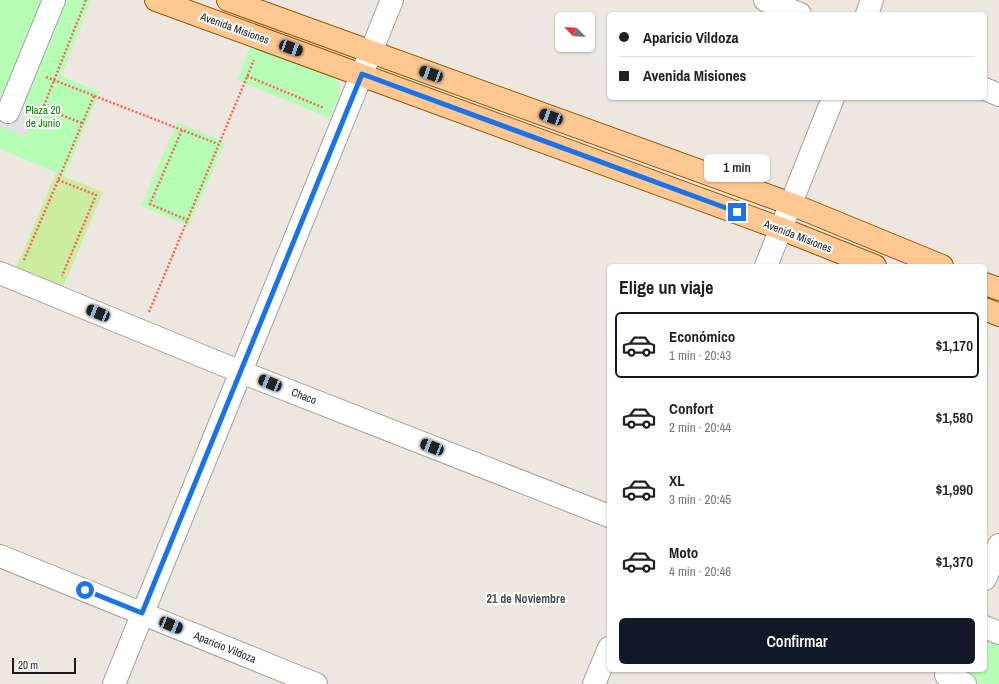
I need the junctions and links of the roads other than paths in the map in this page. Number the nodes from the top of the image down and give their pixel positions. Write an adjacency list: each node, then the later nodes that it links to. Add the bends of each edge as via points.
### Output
1 (54, 0): 14 (street)
2 (156, 0): 10 (main road, Avenida Misiones)
3 (228, 0): 9 (main road)
4 (392, 0): 9 (street)
5 (765, 0): 7 (street)
6 (872, 0): 8 (street)
7 (795, 12)
8 (868, 12)
9 (371, 52): 10 (street); 15 (main road)
10 (362, 74): 16 (main road, Avenida Misiones); 25 (street)
11 (987, 90): 12 (street)
12 (999, 94)
13 (832, 100): 15 (street)
14 (8, 112)
15 (792, 204): 16 (street); 19 (main road)
16 (782, 229): 17 (street); 18 (main road, Avenida Misiones)
17 (767, 264)
18 (871, 264)
19 (937, 264)
20 (8, 276): 25 (street, Chaco)
21 (987, 285): 22 (main road)
22 (999, 290)
23 (987, 311): 24 (main road)
24 (999, 315)
25 (241, 372): 26 (street, Chaco); 30 (street)
26 (607, 515)
27 (999, 545): 29 (street)
28 (0, 556): 30 (street, Aparicio Vildoza)
29 (987, 574)
30 (142, 613): 35 (street); 36 (street, Aparicio Vildoza)
31 (987, 628): 32 (street)
32 (999, 633)
33 (607, 653): 37 (street)
34 (945, 676): 38 (street)
35 (114, 684)
36 (316, 684)
37 (594, 684)
38 (965, 684)

